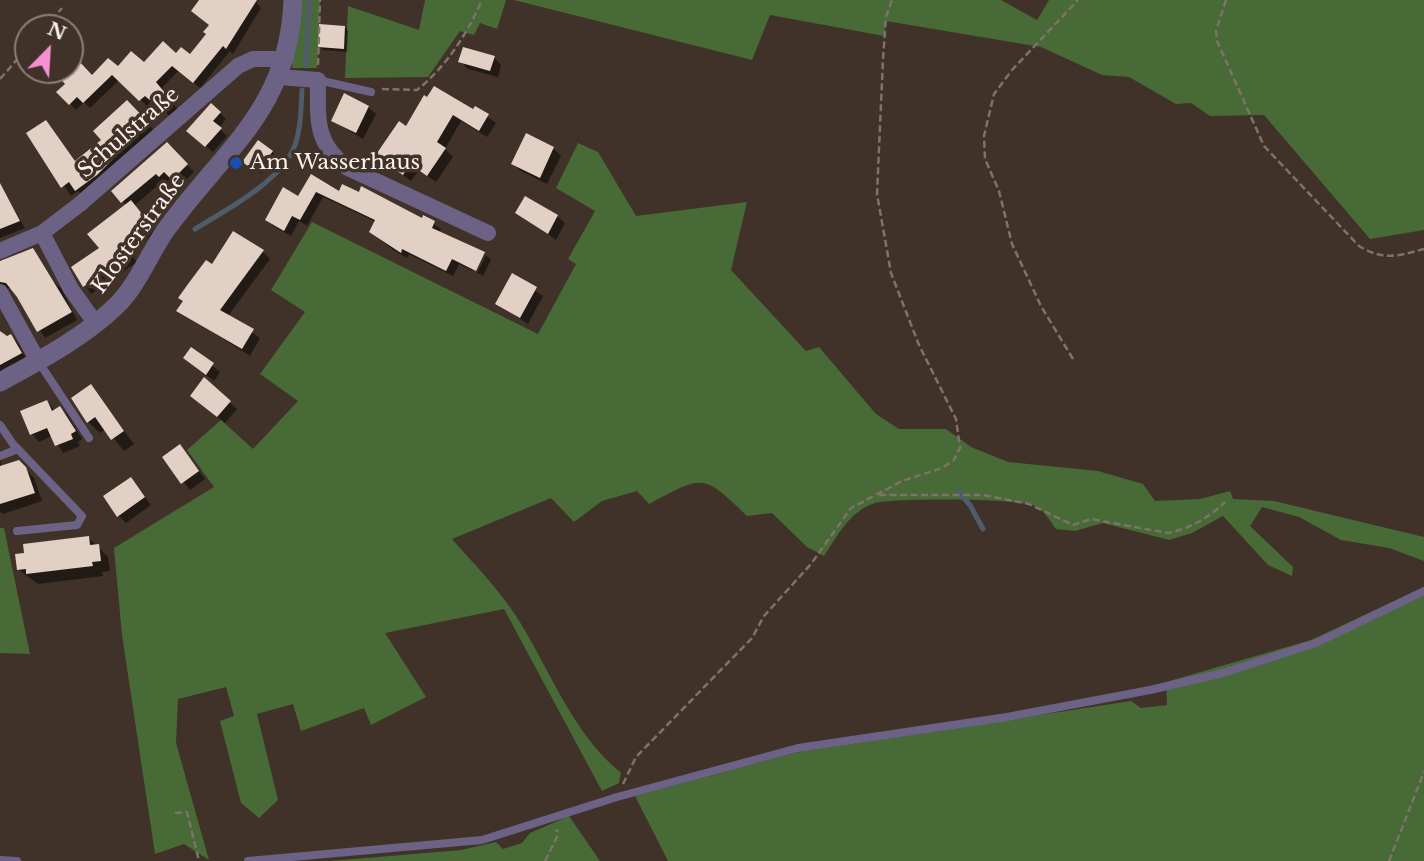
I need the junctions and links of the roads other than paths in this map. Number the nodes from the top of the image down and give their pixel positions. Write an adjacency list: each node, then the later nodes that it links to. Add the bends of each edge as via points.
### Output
1 (293, 0): 2 (street, Klosterstraße)
2 (285, 71): 3 (street); 5 (street, Schulstraße, via 253,58 238,66); 9 (street, Klosterstraße, via 260,112 164,233 118,304)
3 (317, 80): 4 (lane); 6 (street, via 318,120 334,157 348,168)
4 (371, 92)
5 (42, 233): 7 (street, Schulstraße); 9 (street, via 71,289)
6 (488, 233)
7 (0, 251)
8 (0, 292): 10 (street)
9 (96, 324): 10 (street, Klosterstraße)
10 (38, 360): 11 (street, Klosterstraße); 13 (lane)
11 (0, 382)
12 (0, 425): 14 (lane)
13 (89, 438)
14 (18, 449): 15 (lane); 16 (lane, via 82,516 77,525)
15 (0, 456)
16 (17, 531)
17 (1424, 591): 20 (lane, via 1315,643 1223,673 1073,706 798,748 617,797 482,840)
18 (0, 860): 19 (lane)
19 (17, 861)
20 (248, 861)

